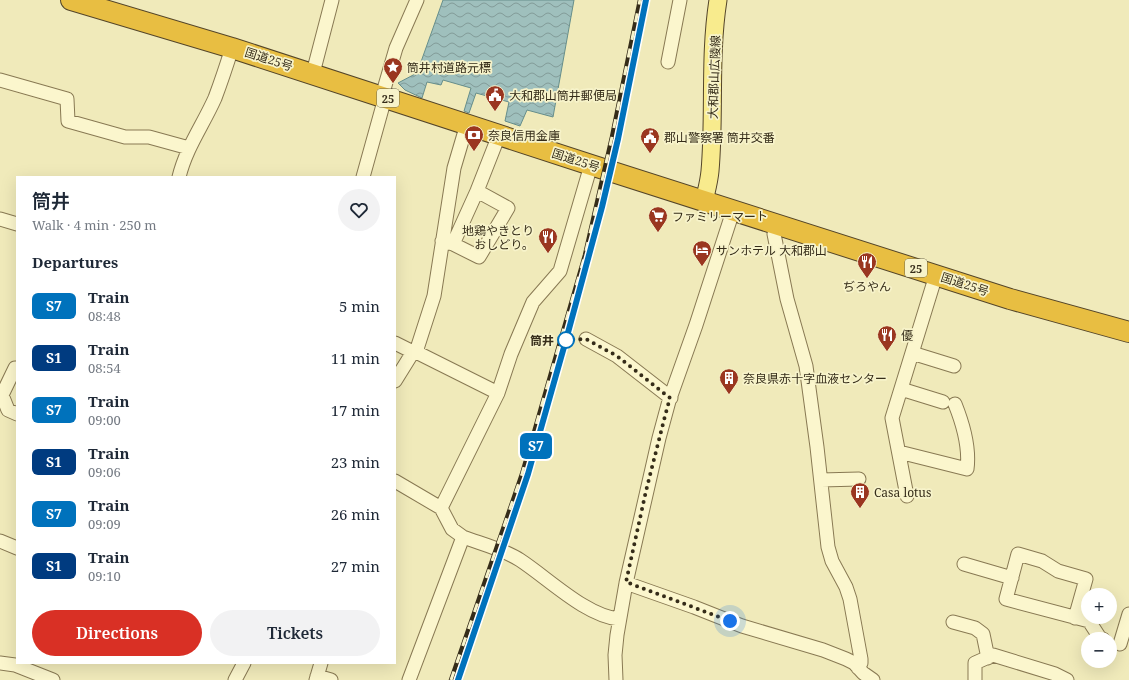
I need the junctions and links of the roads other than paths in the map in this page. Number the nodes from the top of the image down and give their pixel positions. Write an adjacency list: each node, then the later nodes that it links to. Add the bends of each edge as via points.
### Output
1 (71, 0): 6 (highway, 国道25号 / 25)
2 (332, 0): 8 (street)
3 (417, 0): 10 (street, via 396,48)
4 (680, 0): 7 (street)
5 (718, 0): 18 (main road, 大和郡山広陵線, via 713,52 710,173)
6 (232, 48): 8 (highway, 国道25号 / 25); 13 (street, via 214,98)
7 (668, 62)
8 (313, 73): 10 (highway, 国道25号 / 25)
9 (0, 80): 13 (street, via 67,99 68,121 125,137 148,137)
10 (382, 96): 11 (highway, 国道25号 / 25); 16 (street, via 383,105)
11 (467, 124): 12 (highway, 国道25号 / 25); 23 (street, via 454,168)
12 (499, 135): 14 (highway, 国道25号 / 25); 17 (street)
13 (189, 148): 15 (street)
14 (591, 165): 18 (highway, 国道25号 / 25); 34 (street, via 560,270 533,302)
15 (179, 176)
16 (363, 176)
17 (477, 191): 23 (street); 23 (street, via 508,208 479,257)
18 (704, 202): 19 (highway, 国道25号 / 25)
19 (733, 211): 22 (highway, 国道25号 / 25); 35 (street)
20 (0, 219): 21 (street)
21 (16, 224)
22 (777, 225): 24 (highway, 国道25号 / 25); 39 (street, via 774,234 787,299 806,366)
23 (447, 242): 28 (street, via 434,296)
24 (936, 275): 25 (highway, 国道25号 / 25, via 1010,299); 29 (street)
25 (1129, 332)
26 (586, 339): 35 (street, via 617,356)
27 (396, 343): 28 (street)
28 (414, 352): 32 (street); 34 (street)
29 (912, 353): 30 (street); 33 (street)
30 (954, 366)
31 (16, 368): 36 (street, via 2,395 8,410)
32 (396, 379)
33 (901, 389): 37 (street, via 892,418); 37 (street, via 949,403 959,415 969,457 967,469)
34 (498, 393): 42 (street)
35 (670, 398): 48 (street)
36 (16, 414)
37 (899, 452): 41 (street)
38 (859, 479): 39 (street)
39 (820, 480): 61 (street, via 828,547 850,599 861,659)
40 (396, 481): 42 (street)
41 (907, 496)
42 (441, 508): 43 (street, via 452,529)
43 (463, 537): 51 (street, via 509,554 590,609 609,618); 66 (street)
44 (0, 541): 45 (street)
45 (16, 548)
46 (964, 564): 47 (street)
47 (1012, 578): 50 (street, via 1006,599); 50 (street, via 1018,554 1042,561 1058,571 1086,579)
48 (626, 582): 51 (street); 61 (street, via 742,626 822,650 846,659)
49 (1129, 614): 54 (street)
50 (1075, 618): 53 (street, via 1089,621)
51 (619, 619): 67 (street, via 615,655)
52 (954, 622): 55 (street, via 975,628 983,634)
53 (1096, 632)
54 (1120, 644)
55 (988, 658): 69 (street, via 976,663); 70 (street, via 993,655 1056,674)
56 (16, 662): 57 (street)
57 (0, 664)
58 (20, 664): 63 (street)
59 (243, 664): 64 (street)
60 (321, 664): 62 (street)
61 (858, 668): 68 (street)
62 (316, 678): 65 (street)
63 (53, 680)
64 (235, 680)
65 (331, 680)
66 (409, 680)
67 (616, 680)
68 (873, 680)
69 (975, 680)
70 (1065, 680)

